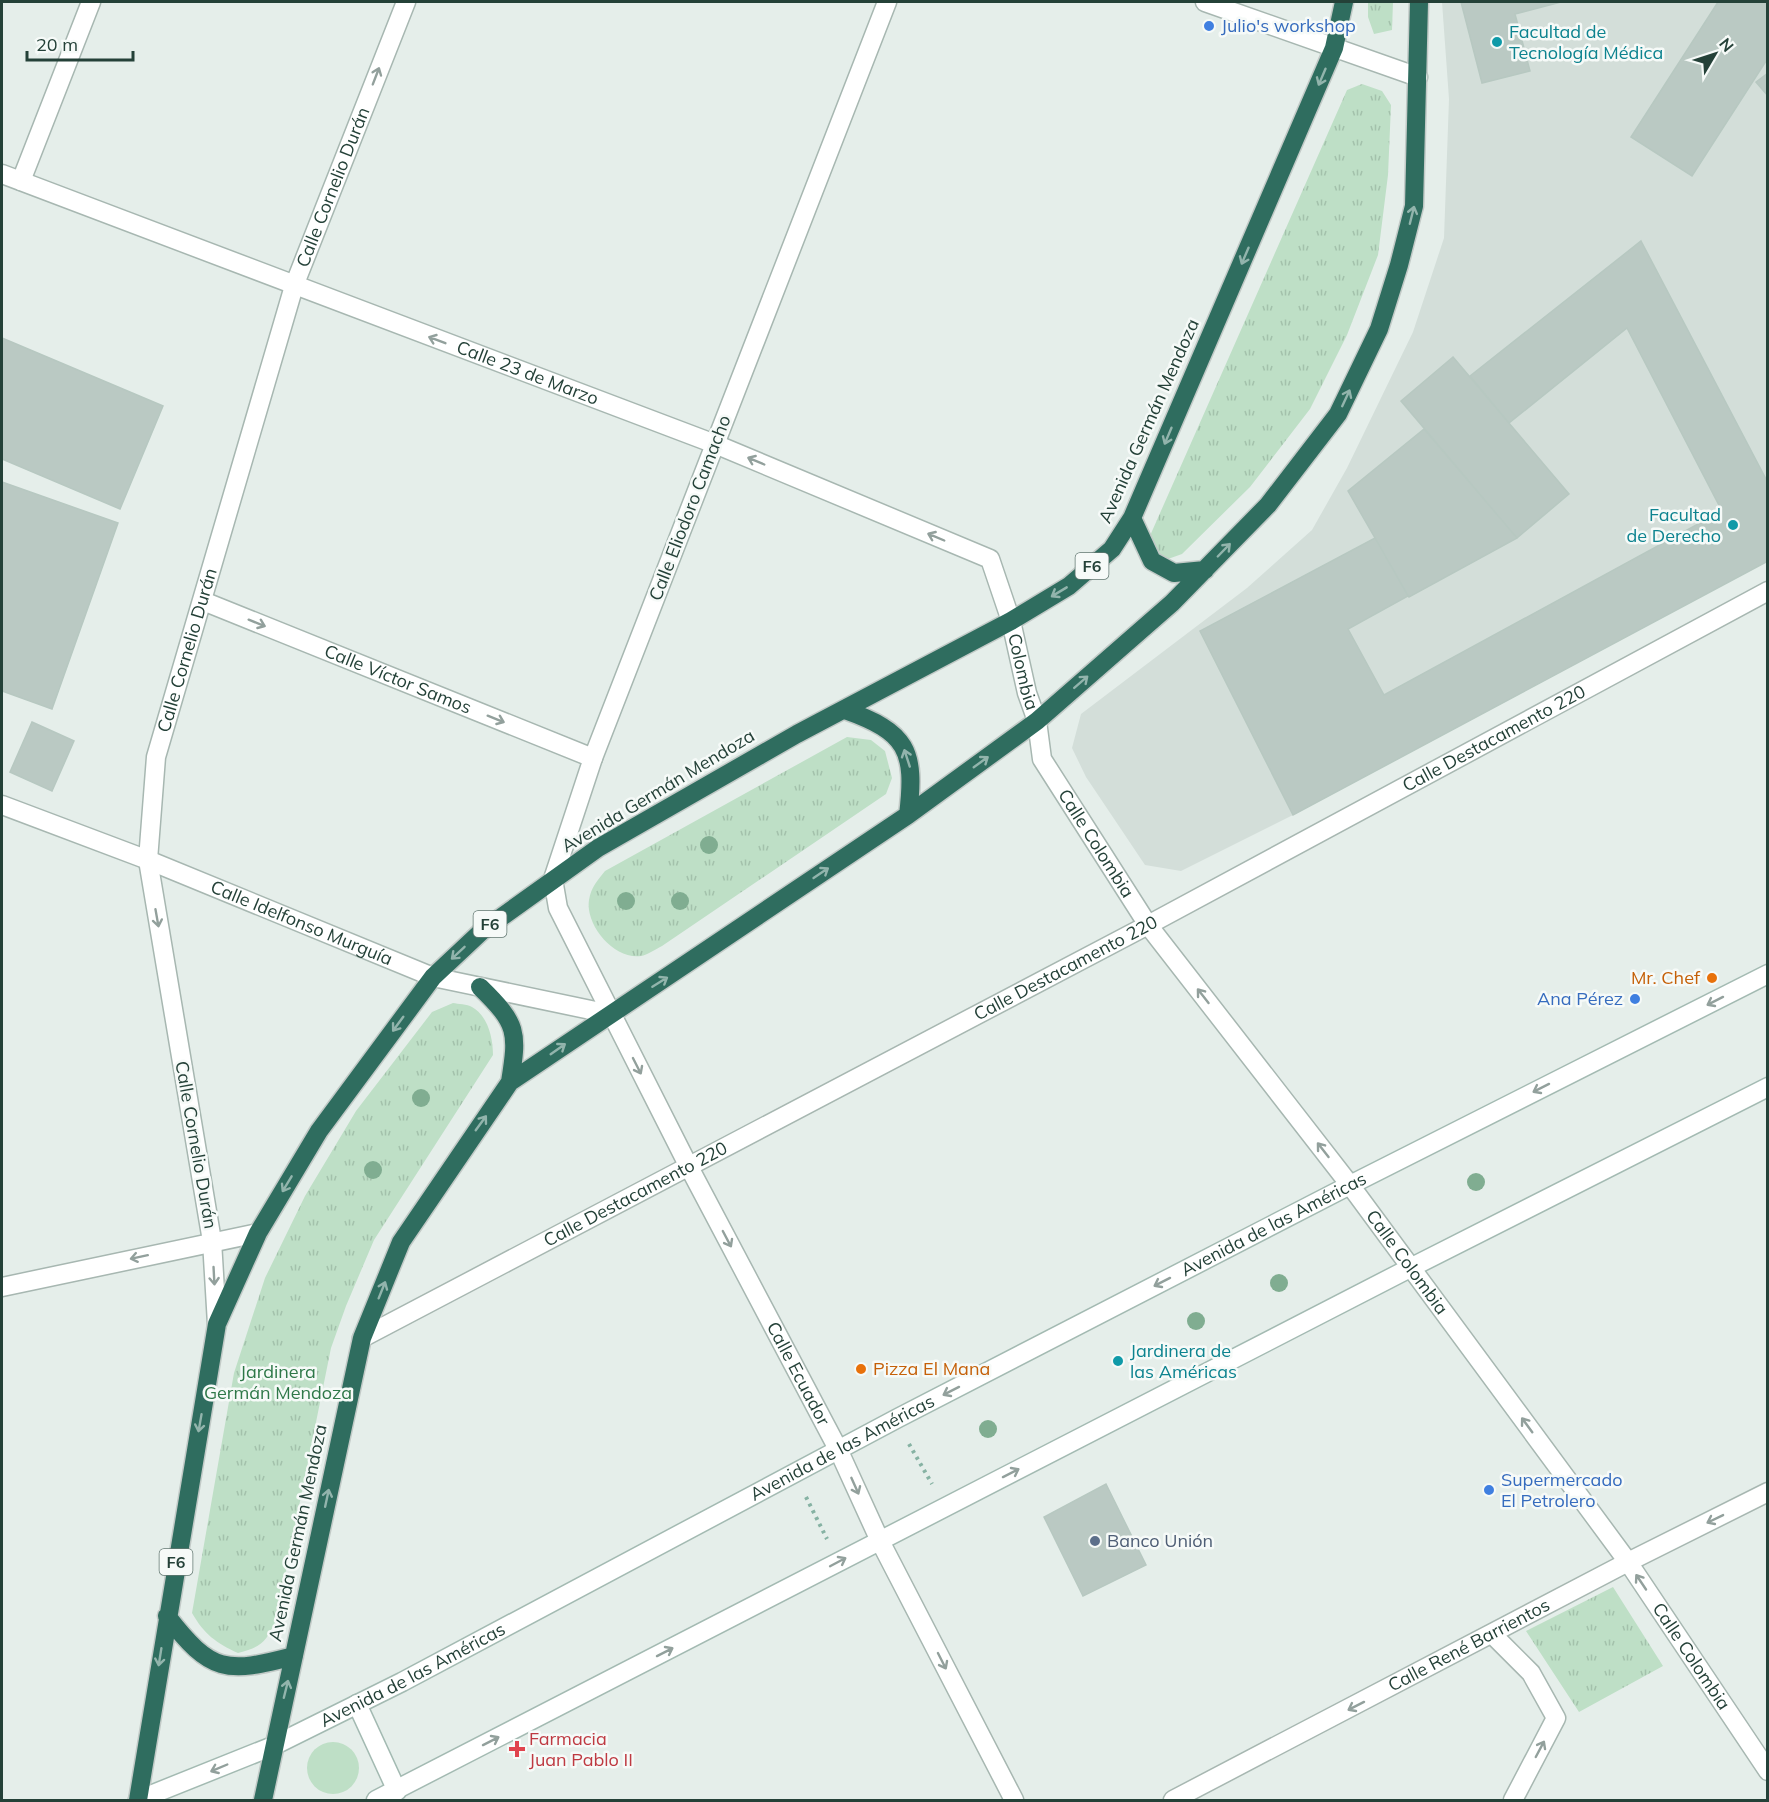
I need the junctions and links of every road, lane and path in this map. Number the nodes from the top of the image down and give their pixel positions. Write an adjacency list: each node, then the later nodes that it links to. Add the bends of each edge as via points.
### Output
1 (91, 2): 10 (street)
2 (406, 2): 11 (street, Calle Cornelio Durán, one-way to 2)
3 (887, 2): 12 (street, Calle Eliodoro Camacho)
4 (1205, 2): 7 (street)
5 (1344, 2): 7 (highway, Avenida Germán Mendoza / F6)
6 (1419, 2): 8 (highway, Avenida Germán Mendoza)
7 (1334, 48): 8 (street); 13 (highway, Avenida Germán Mendoza / F6, one-way to 13)
8 (1418, 77): 14 (highway, Avenida Germán Mendoza, one-way to 8, via 1268,505 1338,414 1379,329 1414,206)
9 (2, 174): 10 (street, Calle 23 de Marzo)
10 (21, 181): 11 (street, Calle 23 de Marzo)
11 (294, 286): 12 (street, Calle 23 de Marzo, one-way to 11); 16 (street, Calle Cornelio Durán)
12 (715, 444): 17 (street, Calle 23 de Marzo, one-way to 12, via 990,559); 20 (street, Calle Eliodoro Camacho)
13 (1132, 518): 14 (highway, via 1152,561 1174,573); 17 (highway, Avenida Germán Mendoza / F6, one-way to 17, via 1112,549 1078,578)
14 (1204, 570): 19 (highway, Avenida Germán Mendoza, one-way to 14, via 1172,603)
15 (1767, 591): 25 (street, Calle Destacamento 220)
16 (203, 601): 20 (street, Calle Víctor Samos, one-way to 20); 23 (street, Calle Cornelio Durán, via 156,758)
17 (1011, 621): 18 (highway, Avenida Germán Mendoza / F6); 19 (street, Colombia)
18 (845, 710): 22 (highway, one-way to 18, via 912,781 908,753 890,730); 24 (highway, Avenida Germán Mendoza / F6, via 598,848)
19 (1037, 721): 22 (highway, Avenida Germán Mendoza, one-way to 19); 25 (street, Calle Colombia, via 1042,759)
20 (593, 758): 24 (street, Calle Eliodoro Camacho)
21 (2, 805): 23 (street, Calle Idelfonso Murguía)
22 (908, 815): 29 (highway, Avenida Germán Mendoza, one-way to 22)
23 (148, 860): 27 (street, Calle Idelfonso Murguía); 35 (street, Calle Cornelio Durán, one-way to 35)
24 (553, 879): 27 (highway, Avenida Germán Mendoza / F6, one-way to 27, via 482,931); 29 (street, Calle Eliodoro Camacho, via 558,908)
25 (1148, 925): 32 (street, Calle Destacamento 220); 33 (street, Calle Colombia, one-way to 25)
26 (1767, 974): 33 (street, Avenida de las Américas, one-way to 33)
27 (433, 977): 28 (street, Calle Idelfonso Murguía); 34 (highway, Avenida Germán Mendoza / F6, one-way to 34, via 319,1131)
28 (480, 987): 29 (street, Calle Idelfonso Murguía); 30 (highway, via 499,1005 514,1029 516,1046)
29 (610, 1014): 30 (highway, Avenida Germán Mendoza, one-way to 29); 32 (street, Calle Ecuador, one-way to 32)
30 (510, 1082): 39 (highway, Avenida Germán Mendoza, one-way to 30, via 401,1242)
31 (1767, 1087): 36 (street)
32 (689, 1167): 39 (street, Calle Destacamento 220); 41 (street, Calle Ecuador, one-way to 41)
33 (1350, 1185): 36 (street, Calle Colombia); 40 (street, Avenida de las Américas, one-way to 40)
34 (258, 1233): 35 (street); 38 (highway, Avenida Germán Mendoza / F6)
35 (212, 1241): 37 (street, one-way to 37); 38 (street, Calle Cornelio Durán, one-way to 38)
36 (1412, 1267): 44 (street, one-way to 36); 46 (street, Calle Colombia, one-way to 36)
37 (2, 1287)
38 (217, 1324): 48 (highway, Avenida Germán Mendoza / F6, one-way to 48)
39 (362, 1338): 50 (highway, Avenida Germán Mendoza, one-way to 39)
40 (898, 1418): 41 (street, Avenida de las Américas); 44 (path)
41 (838, 1449): 42 (street, Avenida de las Américas); 45 (street, Calle Ecuador, one-way to 45)
42 (791, 1474): 47 (path, via 805,1494); 51 (street, Avenida de las Américas)
43 (1767, 1492): 46 (street, Calle René Barrientos, one-way to 46)
44 (942, 1509): 45 (street)
45 (880, 1540): 47 (street, one-way to 45); 58 (street, Calle Ecuador, one-way to 58)
46 (1628, 1562): 49 (street, Calle René Barrientos); 53 (street, Calle Colombia, one-way to 46)
47 (834, 1564): 54 (street, one-way to 47)
48 (167, 1616): 50 (highway, via 192,1648 213,1663 238,1668); 55 (highway, Avenida Germán Mendoza / F6, one-way to 55)
49 (1493, 1635): 59 (street, Calle René Barrientos, one-way to 59); 60 (street, one-way to 49, via 1556,1718 1532,1673)
50 (294, 1656): 52 (highway, Avenida Germán Mendoza, one-way to 50)
51 (357, 1704): 52 (street, Avenida de las Américas); 54 (street)
52 (273, 1746): 55 (street, Avenida de las Américas, one-way to 55); 56 (highway, Avenida Germán Mendoza)
53 (1767, 1771)
54 (397, 1791): 57 (street)
55 (138, 1800)
56 (263, 1800)
57 (376, 1800)
58 (1014, 1800)
59 (1173, 1800)
60 (1513, 1800)

